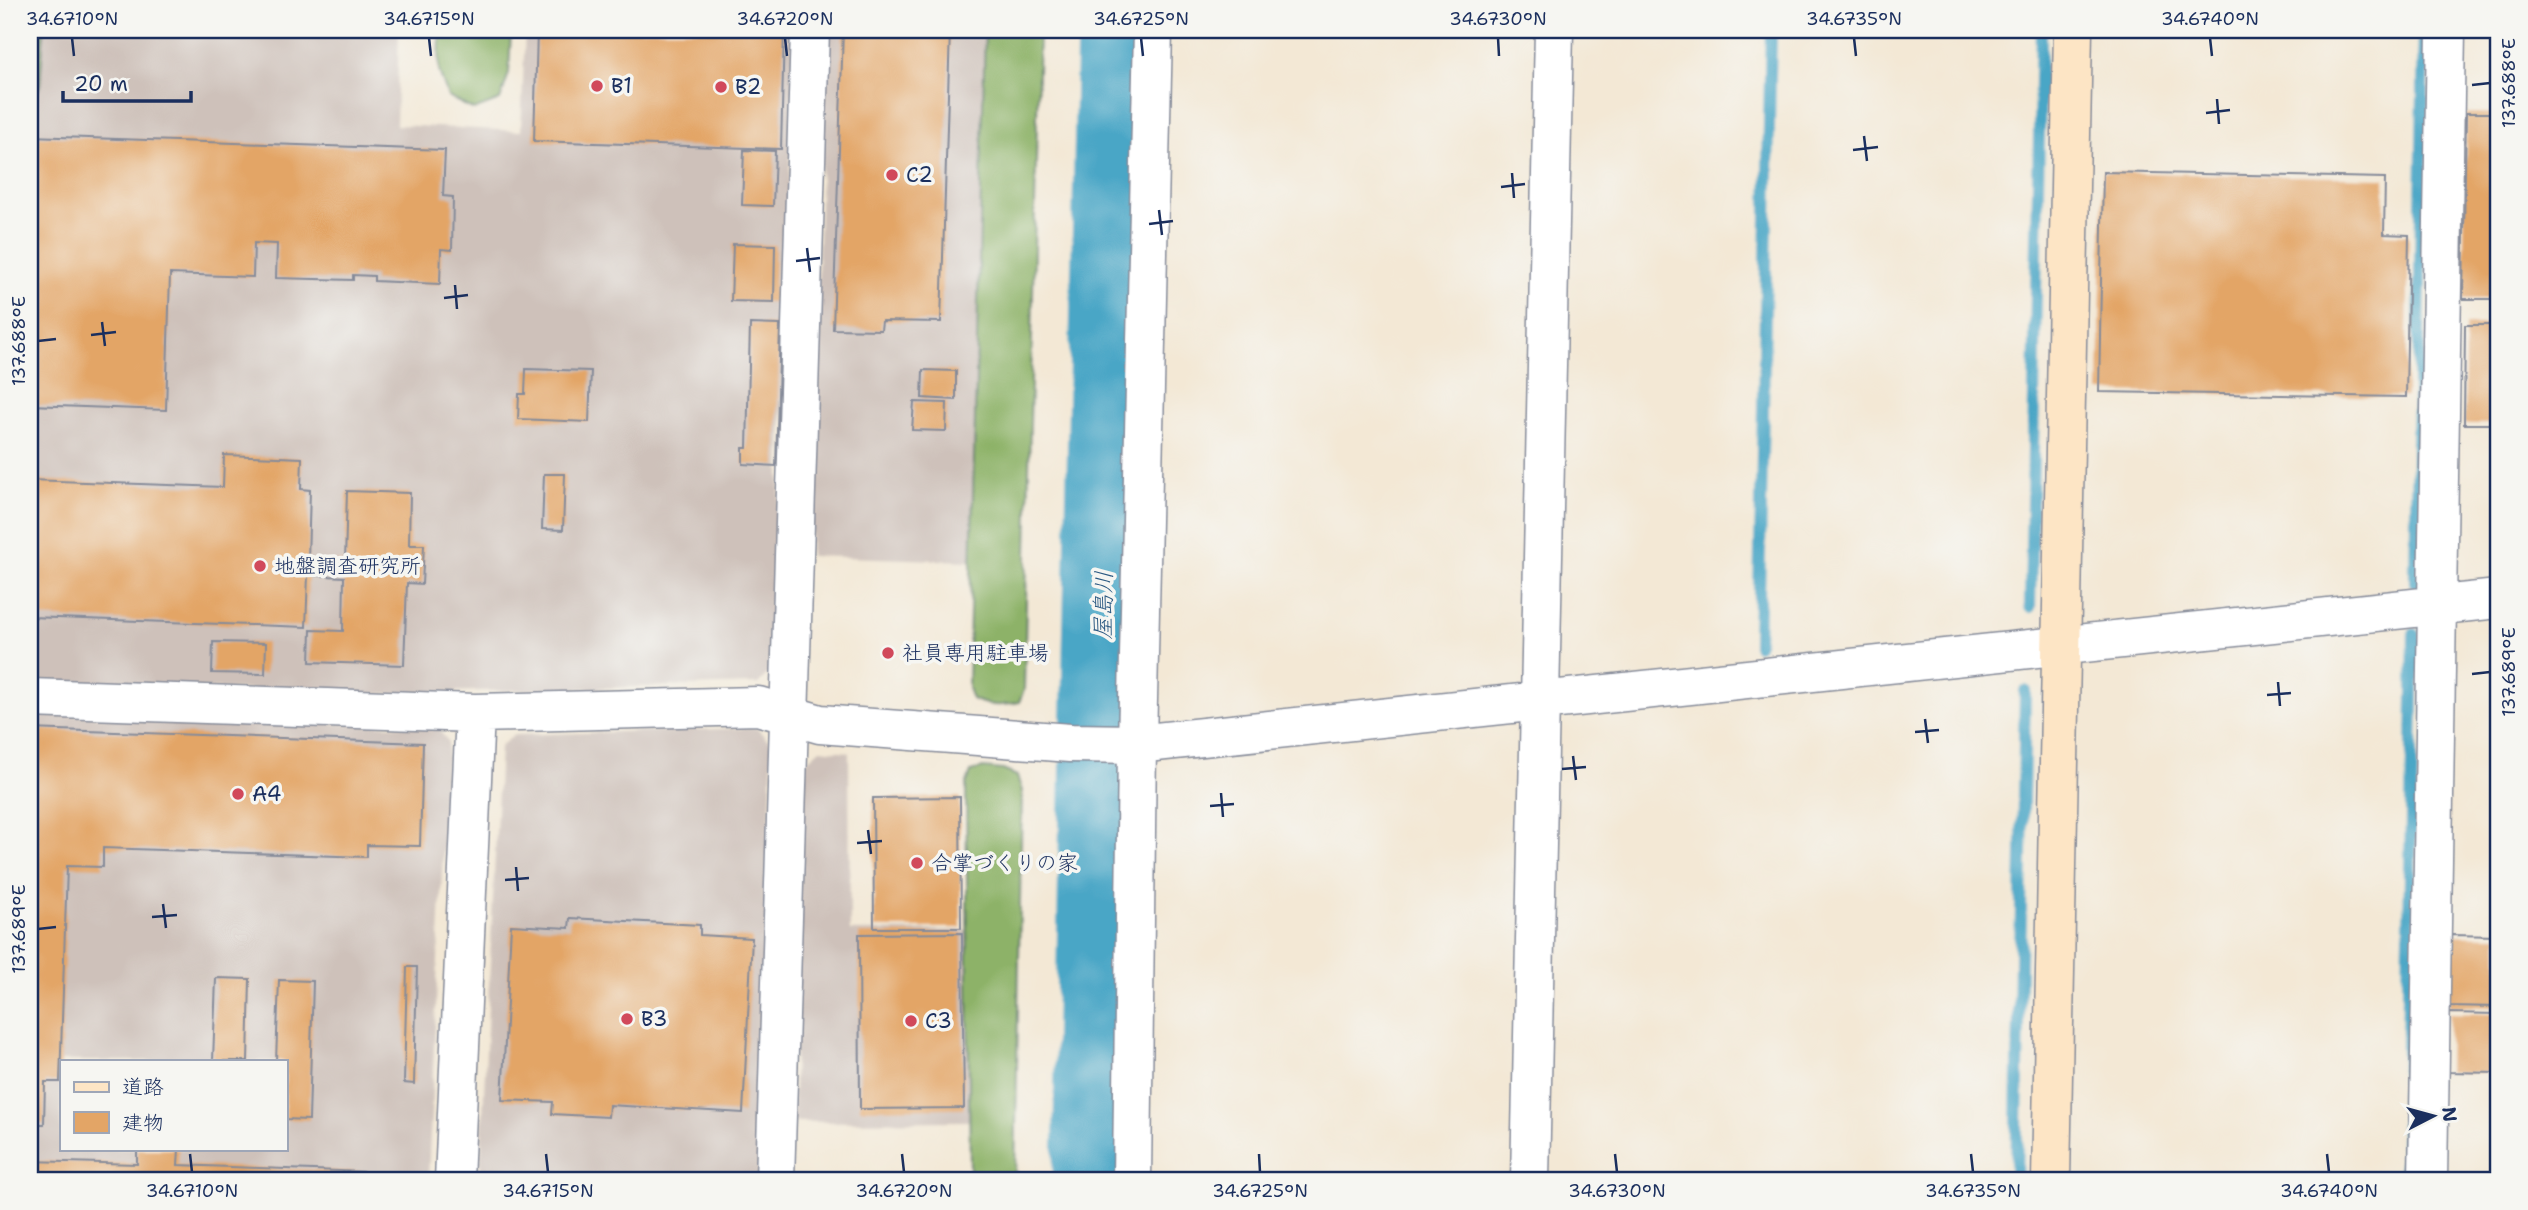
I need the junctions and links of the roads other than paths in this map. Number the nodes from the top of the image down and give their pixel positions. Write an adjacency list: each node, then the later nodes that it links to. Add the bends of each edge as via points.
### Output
1 (810, 30): 12 (street)
2 (1153, 30): 13 (street)
3 (1554, 30): 10 (street)
4 (2073, 30): 8 (street)
5 (2446, 30): 7 (street)
6 (2498, 599): 7 (street)
7 (2437, 606): 8 (street); 19 (street)
8 (2061, 646): 10 (street); 18 (street)
9 (30, 698): 11 (street)
10 (1540, 701): 13 (street); 17 (street)
11 (475, 713): 12 (street, via 758,706); 14 (street)
12 (789, 715): 13 (street, via 820,724); 15 (street)
13 (1132, 744): 16 (street)
14 (454, 1180)
15 (775, 1180)
16 (1132, 1180)
17 (1530, 1180)
18 (2051, 1180)
19 (2428, 1180)

